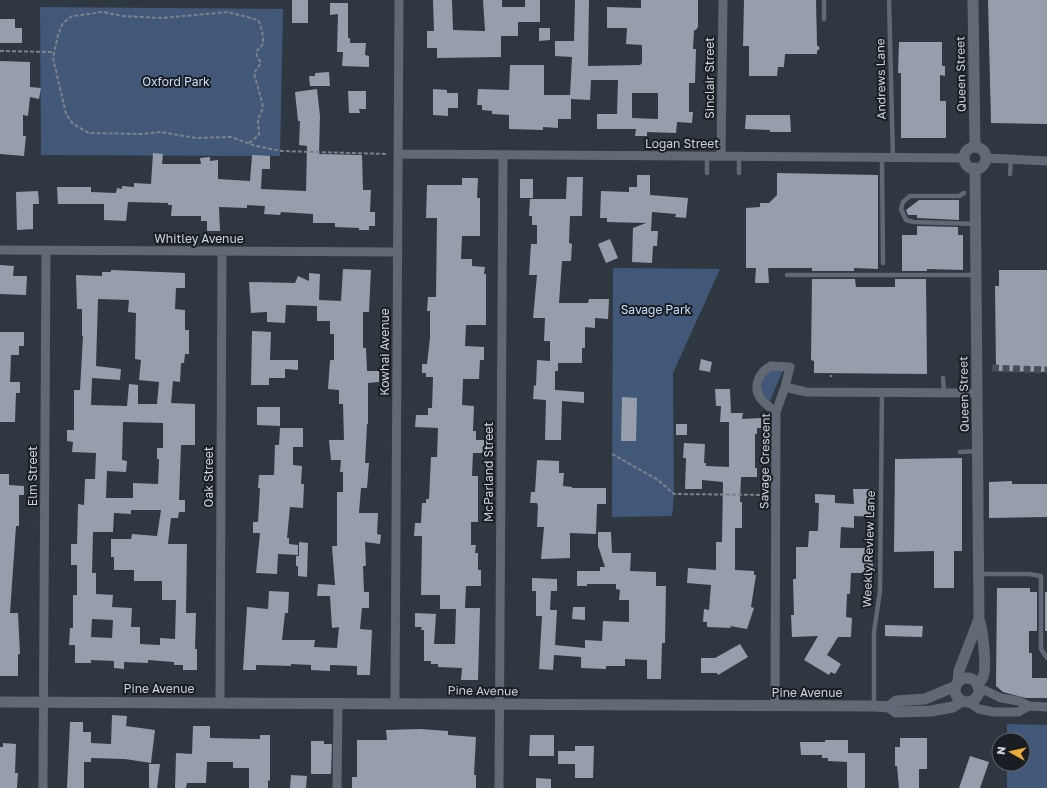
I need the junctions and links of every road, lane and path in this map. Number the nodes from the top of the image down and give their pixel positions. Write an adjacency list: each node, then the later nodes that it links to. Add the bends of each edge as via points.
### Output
1 (399, 0): 11 (street, Kowhai Avenue)
2 (723, 0): 14 (street, Sinclair Street)
3 (824, 0): 6 (lane)
4 (889, 0): 17 (lane, Andrews Lane)
5 (972, 0): 10 (street, Queen Street)
6 (824, 19)
7 (0, 51): 8 (path)
8 (54, 52): 9 (path, via 53,58 66,114 73,124 84,131 97,134 161,132 196,138 231,137); 9 (path, via 58,35 67,18 96,12 162,18 228,12 258,20 263,43 257,49 256,53 261,63 254,73 263,108 258,119 259,135)
9 (249, 143): 11 (path, via 281,151)
10 (975, 147): 18 (street, via 969,149); 19 (street, via 981,149)
11 (399, 154): 12 (street, Logan Street); 31 (street, Kowhai Avenue)
12 (503, 155): 13 (street, Logan Street); 56 (street, McParland Street)
13 (707, 156): 14 (street, Logan Street); 23 (lane)
14 (721, 156): 15 (street, Logan Street)
15 (739, 156): 16 (street, Logan Street); 24 (lane)
16 (882, 158): 17 (street, Logan Street); 32 (lane)
17 (893, 158): 18 (street, Logan Street)
18 (964, 158): 22 (street, via 966,164)
19 (986, 158): 20 (street); 22 (street, via 981,166)
20 (1011, 159): 21 (street); 25 (lane)
21 (1047, 161)
22 (975, 168): 26 (street, Queen Street)
23 (707, 173)
24 (739, 173)
25 (1010, 174)
26 (975, 193): 27 (street, Queen Street); 27 (lane, via 962,192 959,196 910,196 903,202 902,214 906,220 914,222)
27 (976, 224): 34 (street, Queen Street)
28 (0, 250): 29 (street, Whitley Avenue)
29 (46, 250): 30 (street, Whitley Avenue); 51 (street, Elm Street)
30 (222, 251): 31 (street, Whitley Avenue); 53 (street, Oak Street)
31 (398, 252): 55 (street, Kowhai Avenue)
32 (883, 263)
33 (787, 275): 34 (lane)
34 (976, 275): 39 (street, Queen Street)
35 (943, 378): 38 (lane)
36 (786, 387): 37 (street, via 806,392); 40 (street, Savage Crescent); 40 (street, Savage Crescent, via 790,366 770,366 760,374 758,394)
37 (882, 392): 38 (street); 58 (lane, Weekly Review Lane, via 880,591 874,632)
38 (944, 392): 39 (street)
39 (977, 393): 42 (street, Queen Street)
40 (776, 412): 44 (street, Savage Crescent)
41 (960, 452): 42 (lane)
42 (978, 452): 45 (street, Queen Street)
43 (612, 454): 44 (path, via 658,480 674,494)
44 (776, 495): 57 (street, Savage Crescent)
45 (979, 574): 46 (street, Queen Street); 47 (lane, via 1041,576 1041,649)
46 (979, 620): 48 (street, Queen Street, via 963,658); 49 (street, Queen Street, via 983,630 983,677)
47 (1047, 658)
48 (957, 684): 49 (street, via 968,679); 52 (street, via 955,693); 61 (street, via 925,699 896,700)
49 (978, 686): 52 (street, via 977,697); 59 (street, via 1001,698 1019,701)
50 (0, 702): 51 (street, Pine Avenue)
51 (43, 702): 53 (street, Pine Avenue); 62 (street, Elm Street)
52 (965, 702): 59 (street, via 979,709 994,712 1018,712); 61 (street, Pine Avenue, via 931,712 896,712)
53 (220, 703): 54 (street, Pine Avenue)
54 (338, 703): 55 (street, Pine Avenue); 63 (street)
55 (395, 703): 56 (street, Pine Avenue)
56 (500, 704): 57 (street, Pine Avenue); 64 (street, McParland Street)
57 (775, 706): 58 (street, Pine Avenue)
58 (874, 706): 61 (street, Pine Avenue)
59 (1029, 706): 60 (street)
60 (1047, 706)
61 (889, 707)
62 (43, 788)
63 (337, 788)
64 (499, 788)

